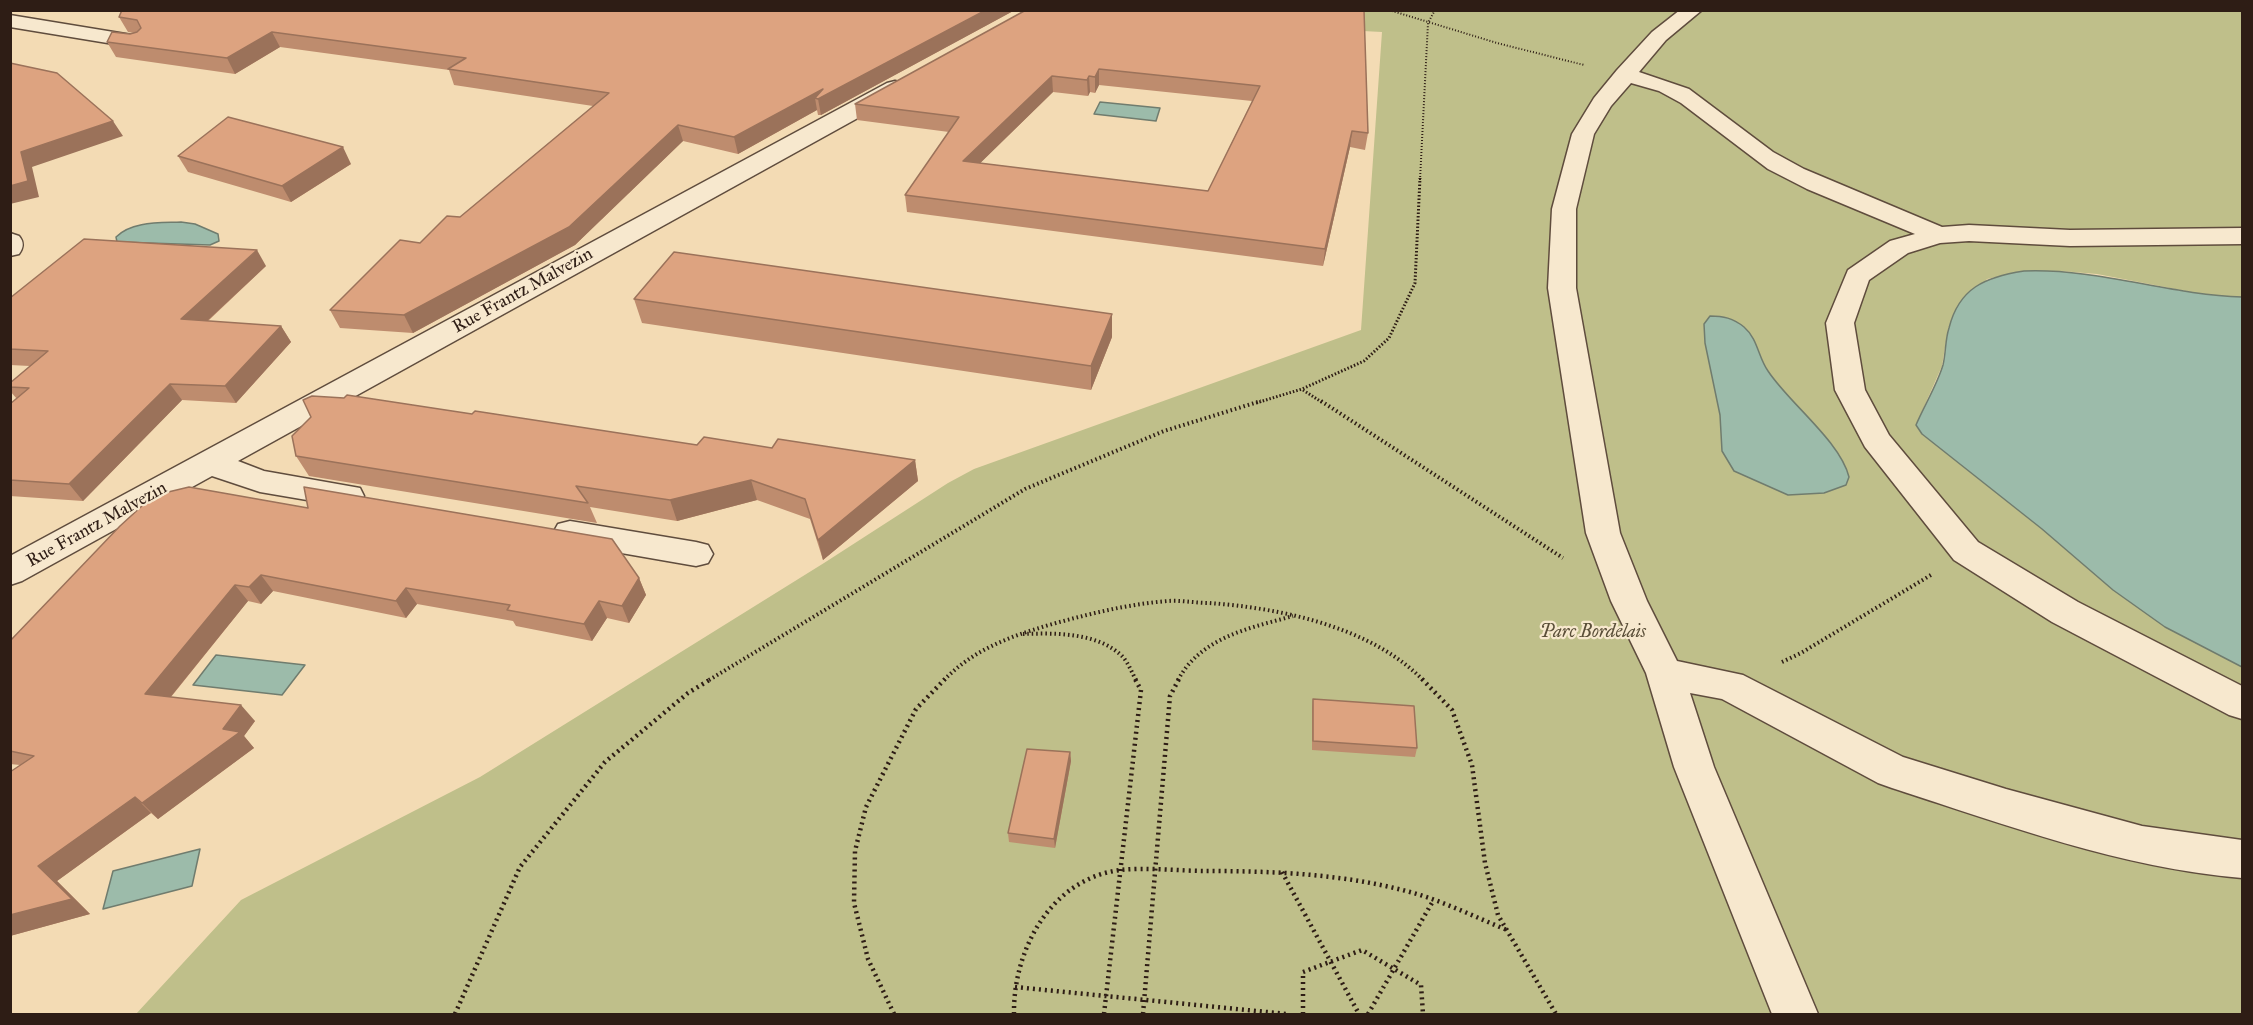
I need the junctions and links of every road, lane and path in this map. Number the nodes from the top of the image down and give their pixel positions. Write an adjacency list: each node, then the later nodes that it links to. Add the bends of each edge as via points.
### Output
1 (1389, 10): 5 (path)
2 (1435, 10): 5 (path)
3 (1693, 10): 8 (street, via 1659,36)
4 (10, 21): 6 (street)
5 (1428, 23): 8 (path); 13 (path, via 1415,283 1389,338 1364,361)
6 (138, 42)
7 (922, 73): 14 (street, Rue Frantz Malvezin)
8 (1625, 75): 9 (street, via 1664,85 1688,97 1777,164); 20 (street, via 1583,134 1564,209 1562,288 1603,532)
9 (1938, 236): 10 (street); 17 (street, via 1899,247 1857,276 1840,323 1850,390 1876,440)
10 (2242, 236)
11 (10, 241): 12 (street)
12 (10, 248)
13 (1302, 389): 20 (path); 37 (path, via 1164,431 1025,489 688,693 605,762 520,867)
14 (210, 463): 15 (street, via 260,481); 19 (street, Rue Frantz Malvezin)
15 (378, 501)
16 (543, 528): 18 (street)
17 (1966, 550): 24 (path, via 1801,653); 25 (street, via 2065,612)
18 (696, 554)
19 (10, 572)
20 (1629, 601): 23 (street)
21 (1296, 615): 22 (path, via 1234,605 1169,601 1105,609); 28 (path, via 1210,645 1189,663 1170,696); 31 (path, via 1360,638 1413,670 1452,710 1472,765 1485,863 1498,915)
22 (1017, 634): 27 (path, via 1060,633 1093,639 1122,656 1141,690); 38 (path, via 979,651 916,709 866,807 855,851 854,903 868,959)
23 (1665, 673): 24 (street); 48 (street, via 1694,767)
24 (1730, 686): 26 (street, via 1892,771 2142,845)
25 (2242, 704)
26 (2242, 859)
27 (1120, 870): 28 (path); 34 (path, via 1097,875 1065,892 1030,933); 35 (path)
28 (1156, 871): 29 (path); 36 (path)
29 (1281, 872): 30 (path, via 1369,884); 32 (path)
30 (1433, 901): 31 (path); 33 (path)
31 (1507, 930): 47 (path)
32 (1330, 960): 33 (path, via 1362,950); 43 (path, via 1303,972); 44 (path)
33 (1394, 970): 45 (path); 46 (path, via 1421,985)
34 (1015, 987): 35 (path); 39 (path)
35 (1105, 996): 36 (path); 40 (path)
36 (1144, 1000): 41 (path); 42 (path)
37 (455, 1014)
38 (894, 1014)
39 (1014, 1014)
40 (1104, 1014)
41 (1143, 1014)
42 (1287, 1014)
43 (1303, 1014)
44 (1359, 1014)
45 (1368, 1014)
46 (1423, 1014)
47 (1556, 1014)
48 (1795, 1014)

